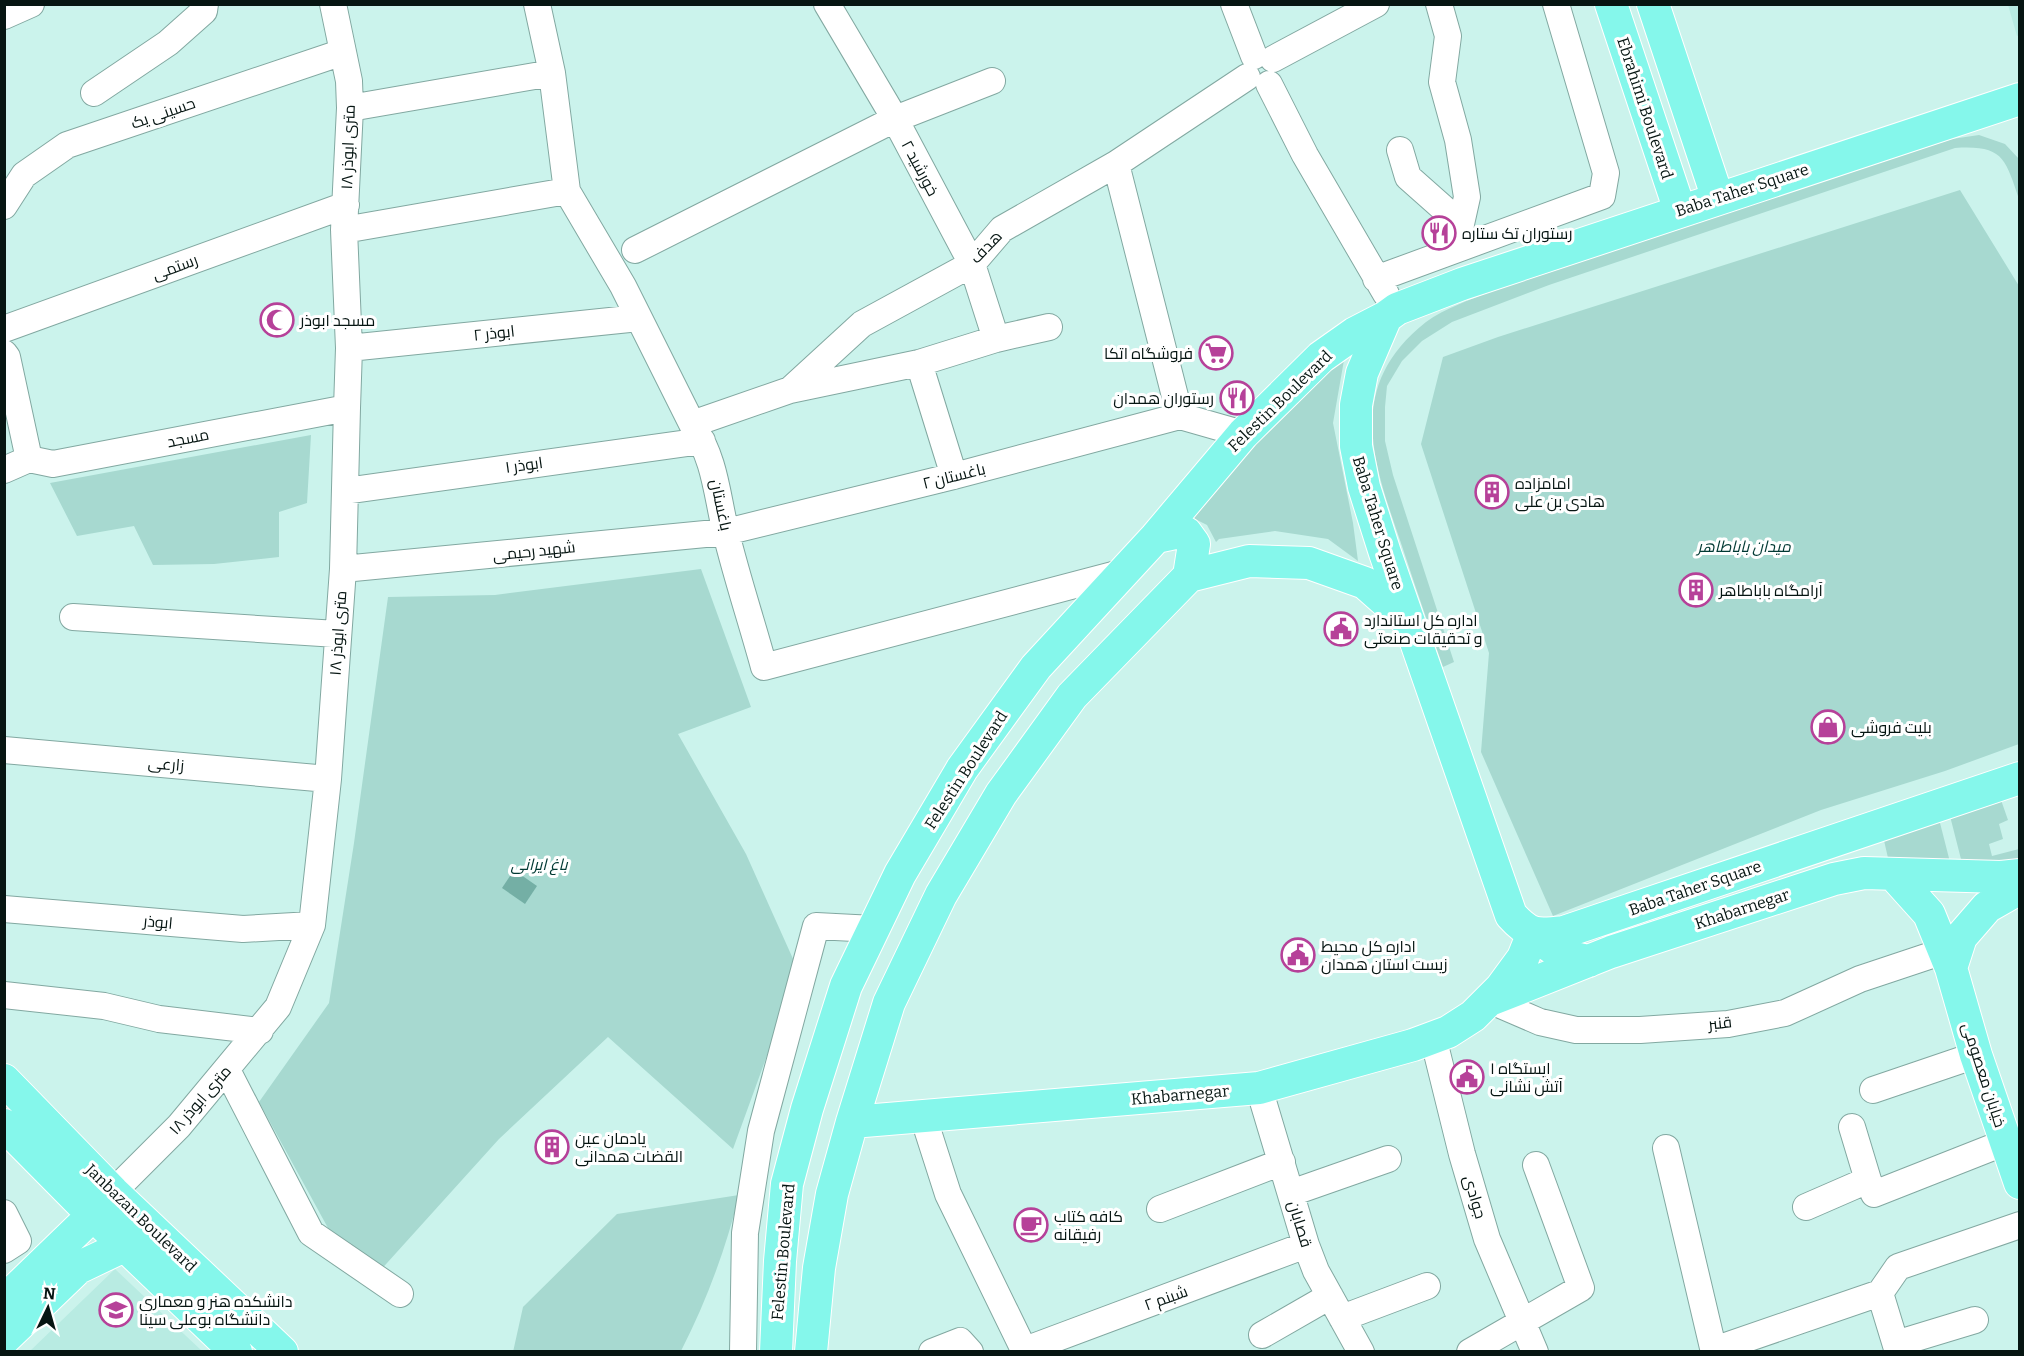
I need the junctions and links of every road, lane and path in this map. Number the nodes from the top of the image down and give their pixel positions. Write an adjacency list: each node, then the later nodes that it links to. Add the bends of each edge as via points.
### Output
1 (31, 4): 12 (street)
2 (205, 4): 17 (street, via 204,11 168,43)
3 (333, 4): 13 (street, ۱۸ متری ابوذر)
4 (537, 4): 15 (street, باغستان)
5 (827, 4): 20 (street, خورشید ۲)
6 (1234, 4): 14 (street)
7 (1376, 4): 14 (street, هدف)
8 (1439, 4): 30 (street, via 1448,36 1442,82 1458,141 1467,197)
9 (1556, 4): 30 (street, via 1606,173 1602,196)
10 (1611, 4): 23 (main road, Ebrahimi Boulevard)
11 (1653, 4): 21 (main road)
12 (4, 16)
13 (343, 51): 19 (street, ۱۸ متری ابوذر); 27 (street, حسینی یک, via 67,145 24,175)
14 (1261, 69): 24 (street, هدف); 33 (street)
15 (552, 73): 19 (street); 25 (street, باغستان)
16 (992, 81): 20 (street)
17 (94, 93)
18 (2019, 99): 26 (main road, Baba Taher Square)
19 (350, 108): 29 (street, ۱۸ متری ابوذر)
20 (895, 119): 31 (street); 32 (street, خورشید ۲)
21 (1699, 141): 23 (main road, via 1692,154 1677,160); 26 (main road)
22 (1400, 150): 30 (street, via 1408,177)
23 (1659, 150): 28 (main road, Ebrahimi Boulevard)
24 (1116, 164): 32 (street, هدف, via 1002,229); 44 (street)
25 (567, 191): 29 (street, رستمی); 35 (street, باغستان)
26 (1718, 198): 28 (main road, Baba Taher Square)
27 (4, 206)
28 (1680, 211): 34 (main road, Baba Taher Square, via 1462,284)
29 (345, 218): 37 (street, رستمی); 39 (street, ۱۸ متری ابوذر)
30 (1460, 236): 33 (street)
31 (635, 250)
32 (972, 264): 38 (street, خورشید ۲); 42 (street, هدف, via 862,324)
33 (1376, 279): 34 (street)
34 (1391, 313): 46 (main road, Felestin Boulevard, via 1321,357); 57 (main road, Baba Taher Square, via 1362,373 1356,405 1356,446 1364,487)
35 (639, 318): 39 (street, ابوذر ۲); 45 (street, باغستان)
36 (1049, 327): 38 (street)
37 (4, 329)
38 (996, 339): 41 (street)
39 (349, 348): 43 (street, ۱۸ متری ابوذر)
40 (4, 353): 47 (street)
41 (919, 363): 42 (street); 49 (street)
42 (790, 390): 45 (street, هدف)
43 (348, 408): 47 (street, مسجد, via 53,464); 50 (street, ۱۸ متری ابوذر)
44 (1180, 416): 46 (street); 49 (street, باغستان ۲)
45 (697, 432): 50 (street, ابوذر ۱); 51 (street, باغستان, via 712,464)
46 (1243, 434): 52 (main road, Felestin Boulevard)
47 (29, 459): 48 (street)
48 (4, 470)
49 (954, 476): 51 (street, باغستان ۲)
50 (345, 491): 53 (street, ۱۸ متری ابوذر)
51 (726, 532): 53 (street, شهید رحیمی); 54 (street, باغستان, via 764,667)
52 (1156, 537): 54 (main road, Felestin Boulevard); 55 (main road, via 1186,533 1194,544)
53 (343, 569): 58 (street, ۱۸ متری ابوذر)
54 (1124, 572): 67 (main road, Felestin Boulevard, via 1036,667 962,769 900,873)
55 (1189, 576): 57 (main road, via 1249,561 1309,562 1365,584); 81 (main road, via 1072,696 1001,794 941,895 889,1003)
56 (72, 617): 58 (street)
57 (1409, 622): 68 (main road, Baba Taher Square, via 1511,915)
58 (337, 634): 61 (street, ۱۸ متری ابوذر)
59 (4, 750): 61 (street, زارعی)
60 (2019, 778): 68 (main road, Baba Taher Square, via 1564,932)
61 (328, 779): 66 (street, ۱۸ متری ابوذر)
62 (1893, 874): 63 (main road, Khabarnegar); 69 (main road, via 1929,914); 70 (main road, Khabarnegar, via 1864,873 1834,879)
63 (2019, 875)
64 (2019, 888): 69 (main road, via 1987,907)
65 (4, 909): 66 (street, ابوذر, via 243,929)
66 (312, 925): 73 (street, ۱۸ متری ابوذر, via 278,1007)
67 (874, 929): 117 (street, via 816,926 760,1131 745,1233); 118 (main road, Felestin Boulevard, via 846,986 787,1184)
68 (1533, 933): 70 (main road, via 1554,951); 72 (main road, Khabarnegar, via 1523,958)
69 (1947, 959): 72 (street, قنبر, via 1860,979 1785,1014 1728,1024 1576,1030 1540,1022); 75 (main road, خیابان معصومی)
70 (1590, 961): 72 (main road, Khabarnegar)
71 (4, 995): 73 (street, via 104,1005 159,1020)
72 (1489, 1000): 74 (main road, Khabarnegar, via 1473,1016)
73 (260, 1031): 76 (street, ۱۸ متری ابوذر)
74 (1433, 1037): 78 (main road, Khabarnegar); 108 (street, جوادی, via 1487,1239)
75 (1976, 1055): 79 (street); 84 (main road, خیابان معصومی)
76 (227, 1070): 92 (street, ۱۸ متری ابوذر); 103 (street, via 311,1233)
77 (4, 1080): 92 (main road, Janbazan Boulevard)
78 (1259, 1088): 80 (main road, Khabarnegar); 87 (street, قصابان)
79 (1873, 1090)
80 (923, 1116): 81 (main road, Khabarnegar); 113 (street, via 948,1194)
81 (852, 1122): 119 (main road, via 832,1194 819,1268)
82 (5, 1126): 96 (main road, Janbazan Boulevard)
83 (1852, 1127): 89 (street)
84 (2006, 1142): 89 (street, via 1874,1194); 90 (main road, خیابان معصومی)
85 (1666, 1148): 114 (street)
86 (1388, 1159): 91 (street)
87 (1282, 1162): 91 (street, قصابان); 94 (street)
88 (1536, 1165): 108 (street, via 1581,1288)
89 (1868, 1180): 93 (street)
90 (2019, 1182)
91 (1291, 1193): 98 (street, قصابان)
92 (123, 1201): 116 (main road, Janbazan Boulevard)
93 (1806, 1207)
94 (1160, 1209)
95 (4, 1213): 100 (street, via 18,1241)
96 (93, 1215): 99 (main road, Janbazan Boulevard); 105 (main road)
97 (2019, 1225): 102 (street, via 1898,1267)
98 (1306, 1245): 104 (street, قصابان); 113 (street, شبنم ۲)
99 (124, 1246): 110 (main road, via 78,1268); 115 (main road, Janbazan Boulevard)
100 (4, 1250)
101 (1427, 1286): 106 (street)
102 (1880, 1293): 112 (street); 114 (street)
103 (400, 1294)
104 (1330, 1296): 106 (street, قصابان); 109 (street)
105 (4, 1301)
106 (1342, 1318): 121 (street, قصابان)
107 (1975, 1320): 112 (street)
108 (1522, 1322): 122 (street); 123 (street, جوادی)
109 (1262, 1335)
110 (4, 1339)
111 (965, 1346): 120 (street)
112 (1897, 1348)
113 (1025, 1351)
114 (1714, 1351)
115 (236, 1352)
116 (282, 1352)
117 (743, 1352)
118 (776, 1352)
119 (811, 1352)
120 (932, 1352)
121 (1361, 1352)
122 (1470, 1352)
123 (1535, 1352)

